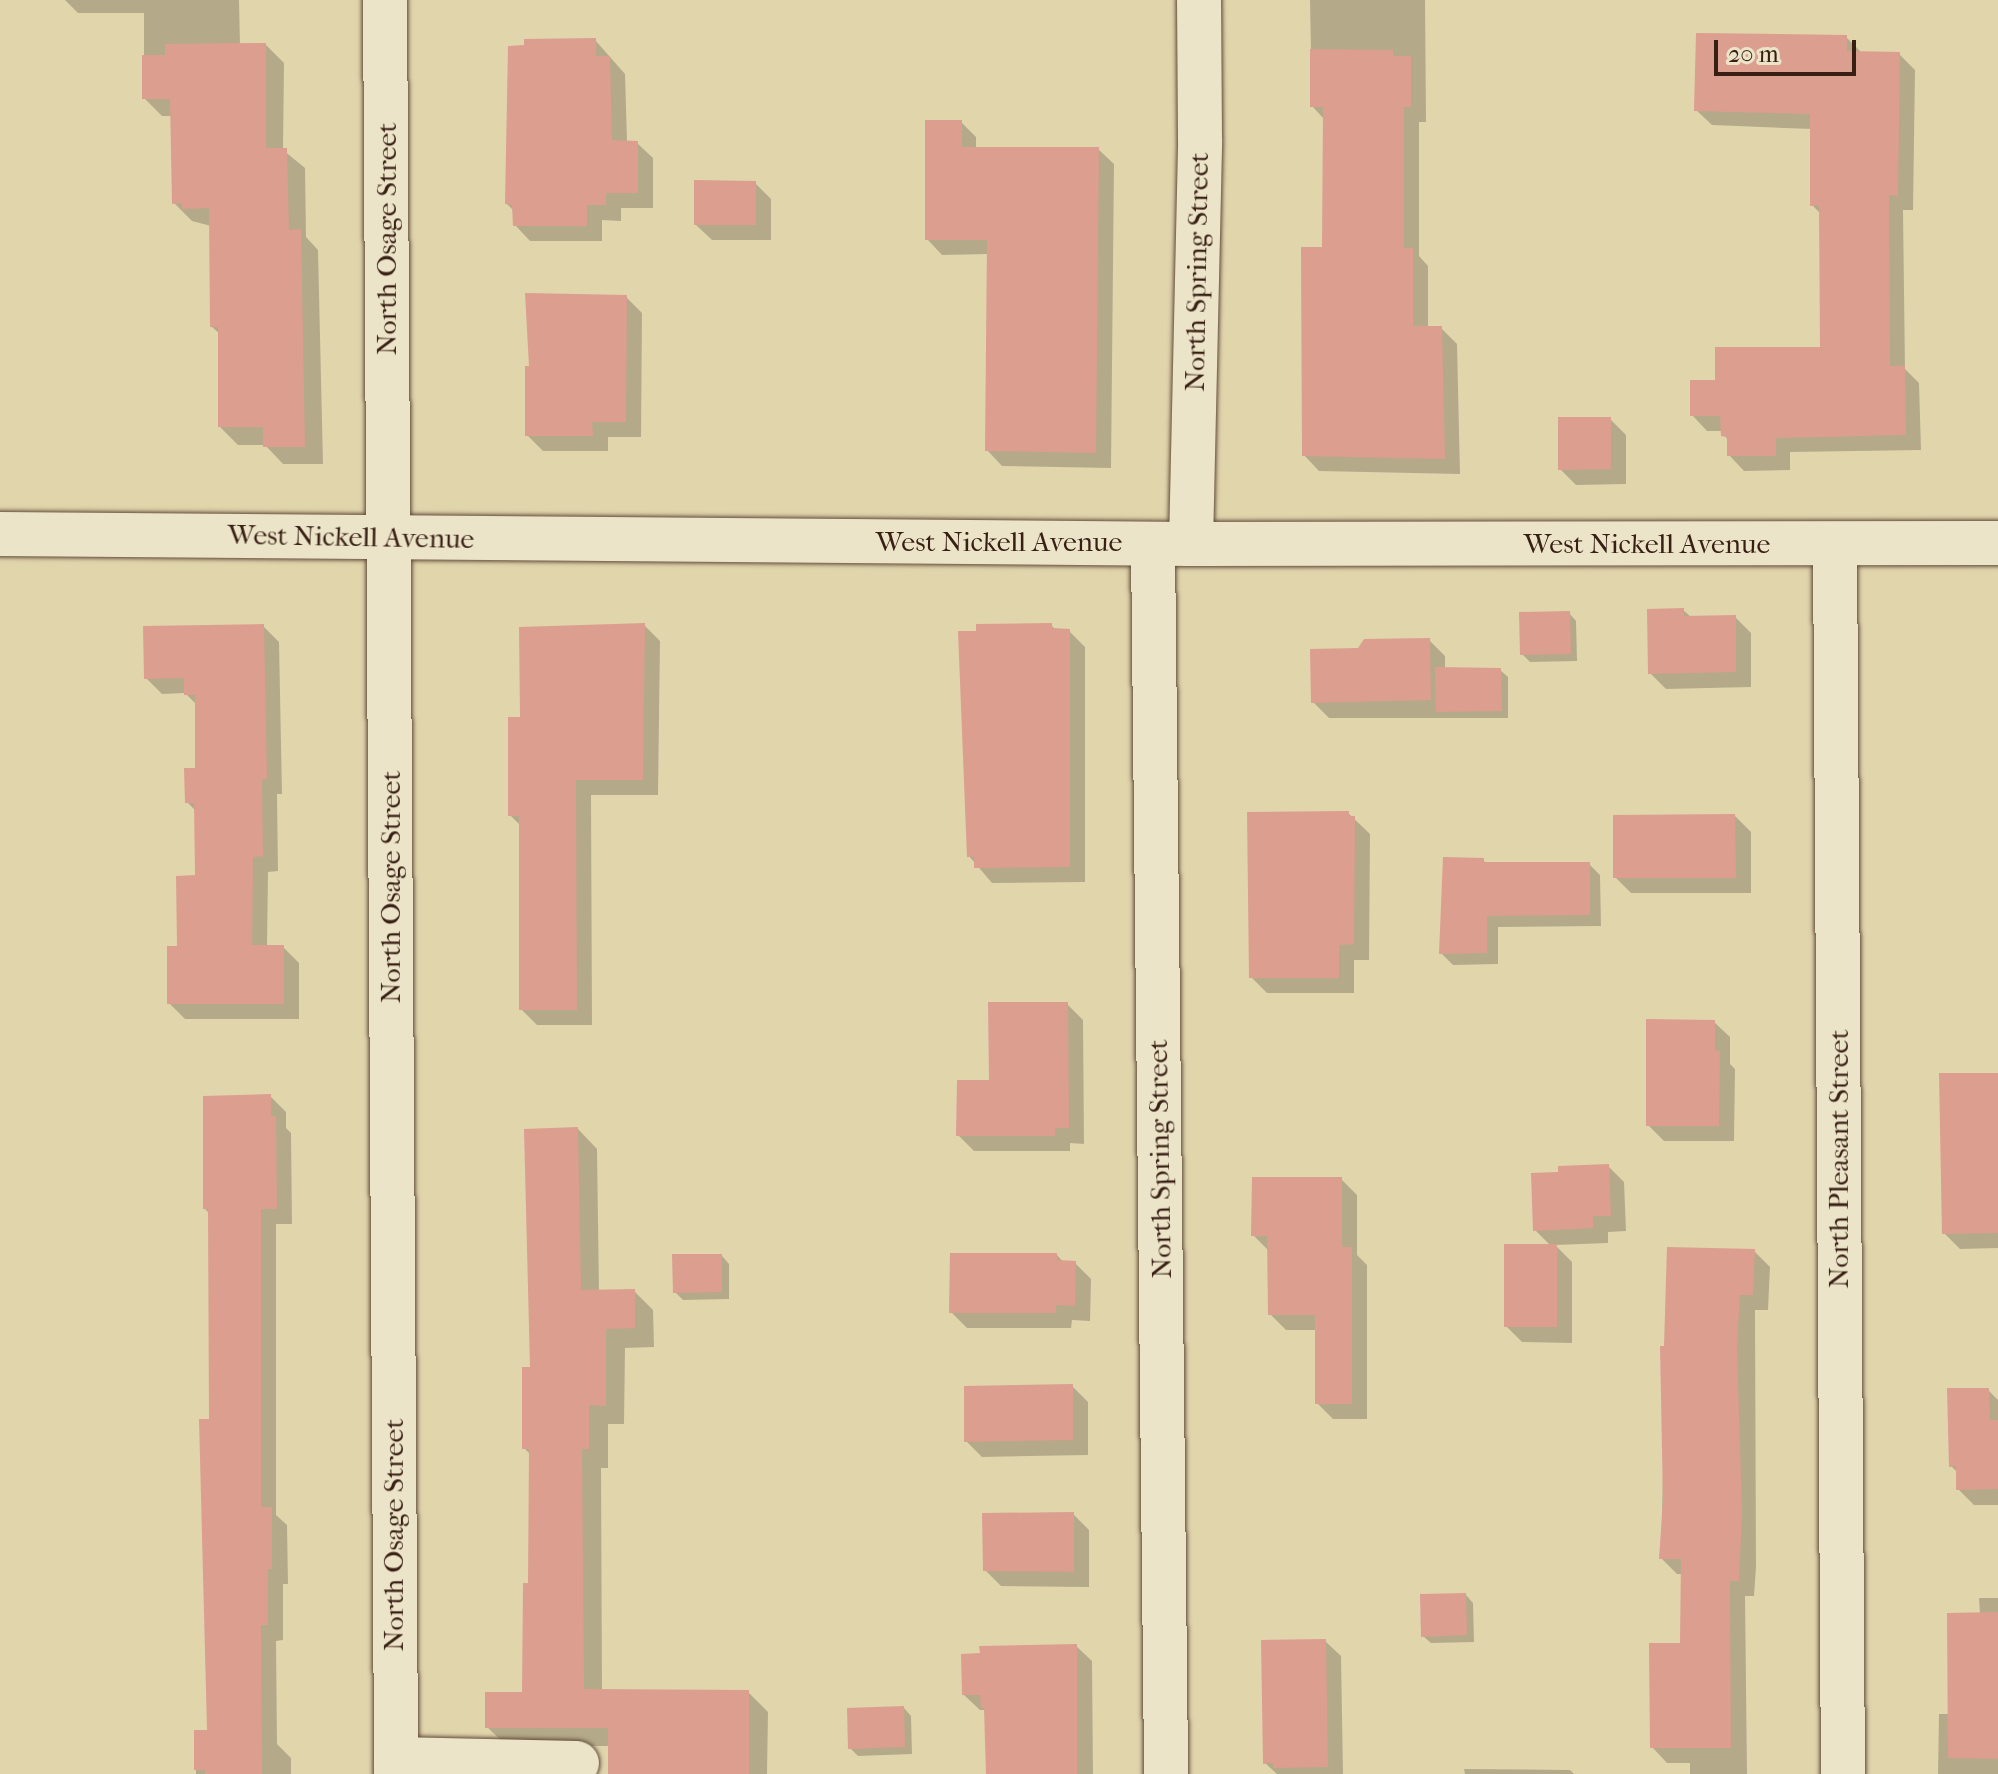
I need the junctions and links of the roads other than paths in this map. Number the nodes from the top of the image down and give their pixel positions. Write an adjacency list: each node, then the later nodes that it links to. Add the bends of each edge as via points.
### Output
1 (385, 0): 4 (street, North Osage Street)
2 (1199, 0): 6 (street, North Spring Street, via 1200,139)
3 (0, 534): 4 (street, West Nickell Avenue)
4 (388, 537): 6 (street, West Nickell Avenue); 9 (street, North Osage Street)
5 (1998, 543): 7 (street, West Nickell Avenue)
6 (1172, 544): 7 (street, West Nickell Avenue); 10 (street, North Spring Street)
7 (1835, 544): 11 (street, North Pleasant Street)
8 (577, 1763): 9 (street)
9 (396, 1767)
10 (1166, 1774)
11 (1843, 1774)

